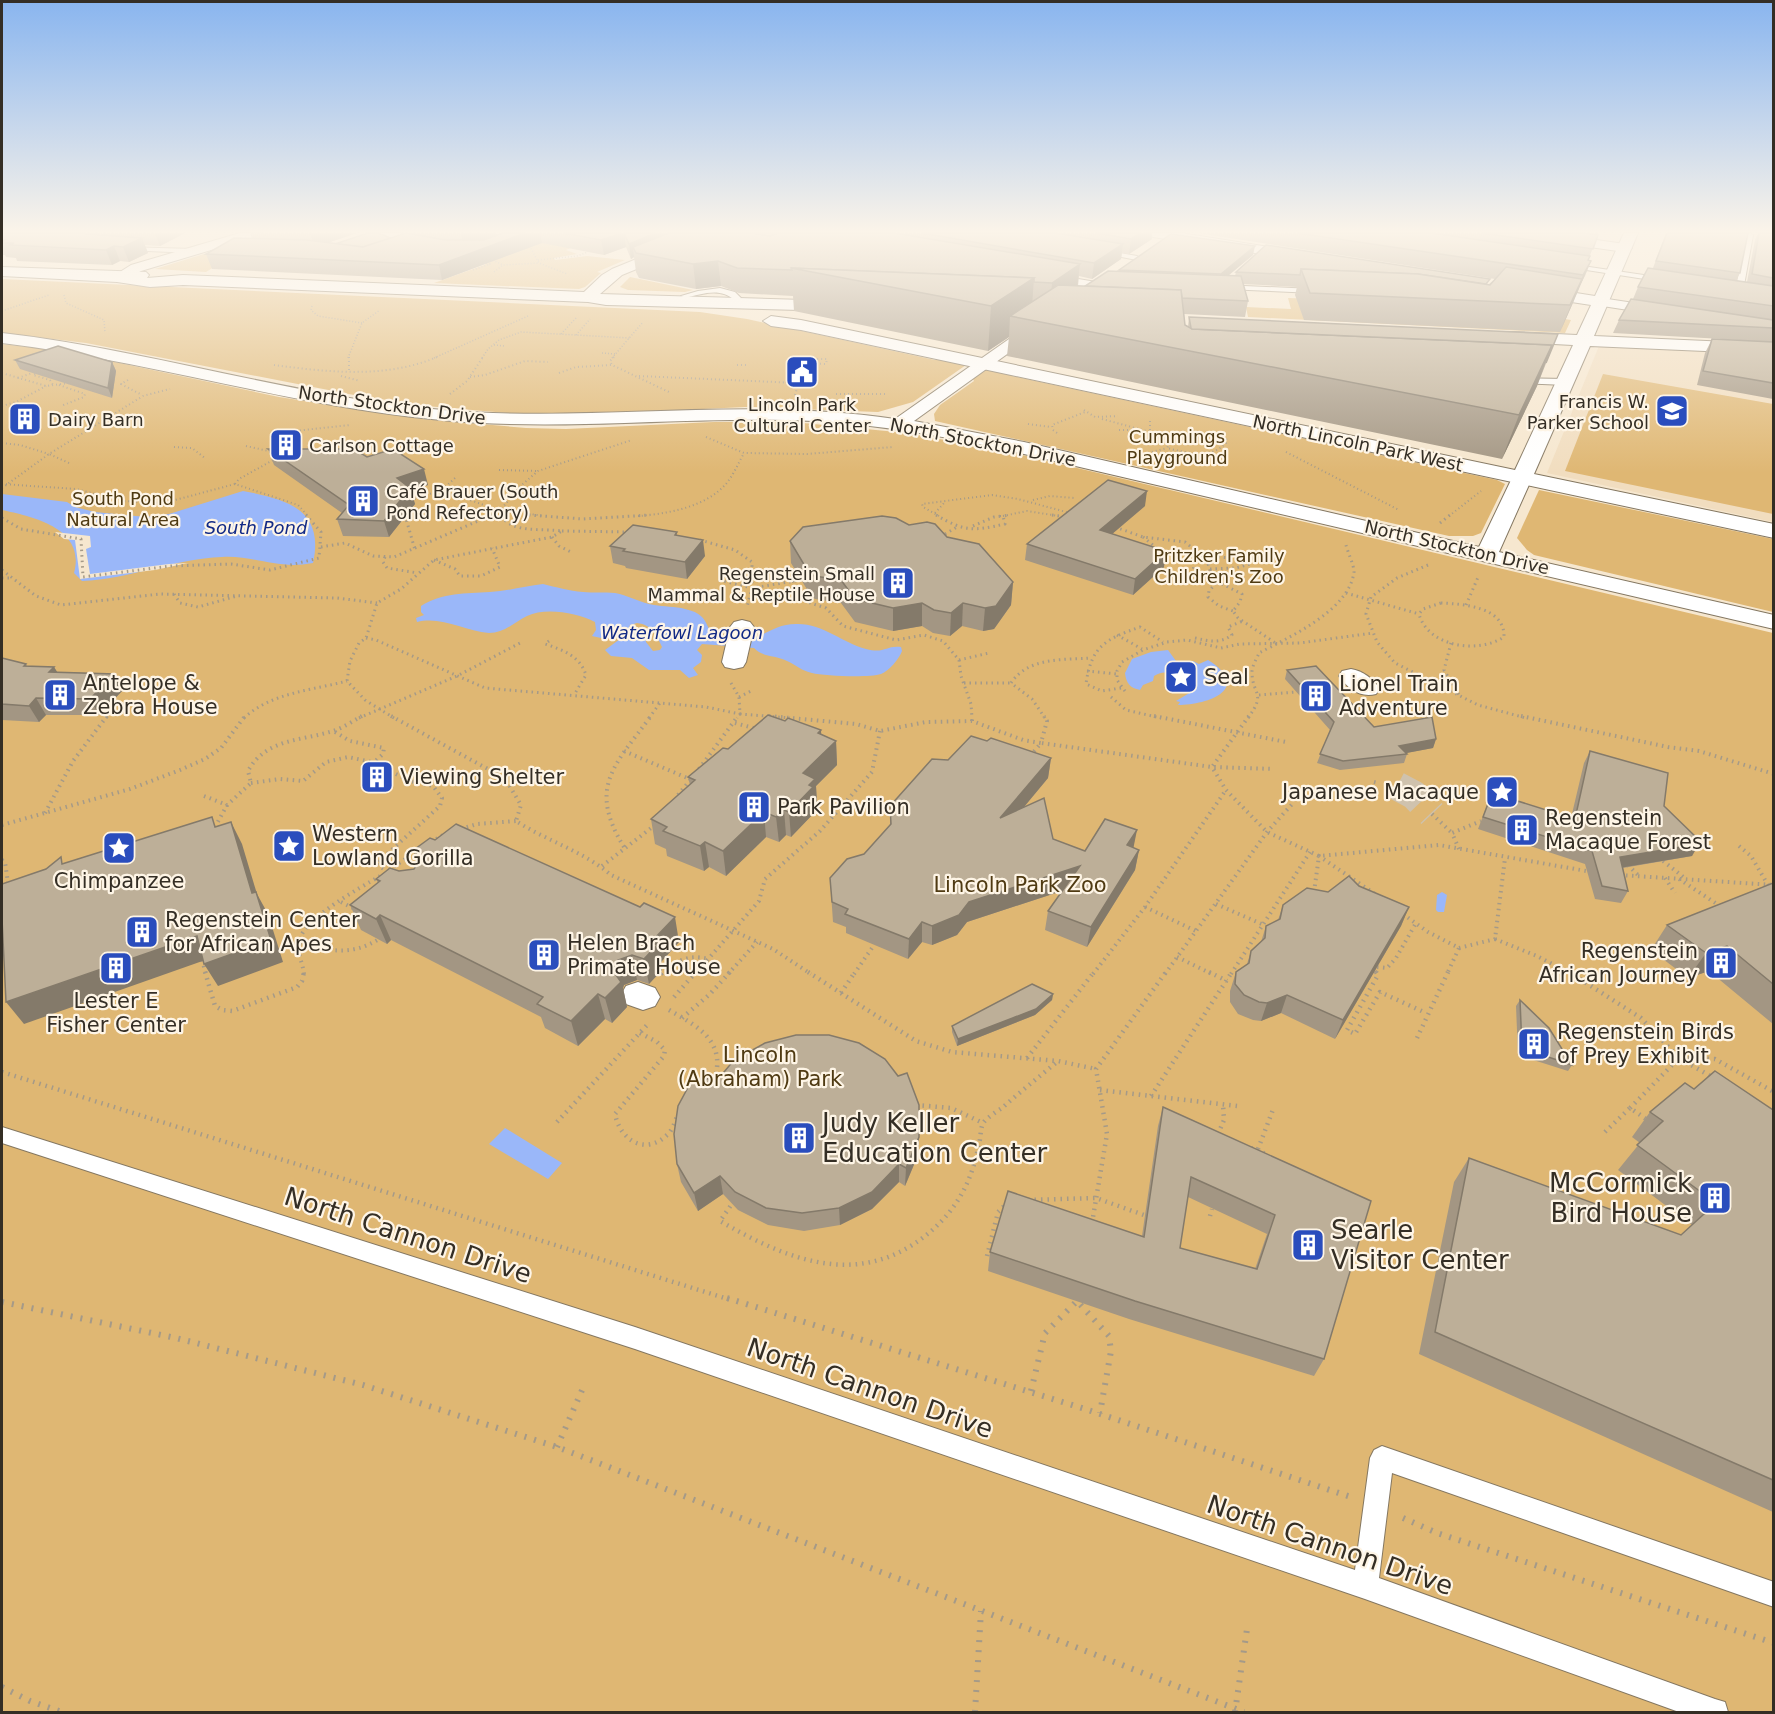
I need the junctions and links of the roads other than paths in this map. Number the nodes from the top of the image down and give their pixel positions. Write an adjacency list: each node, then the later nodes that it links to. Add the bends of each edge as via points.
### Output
1 (723, 313): 8 (street, North Lincoln Park West)
2 (784, 313): 8 (street, North Lincoln Park West)
3 (1596, 313): 11 (street)
4 (1676, 313): 6 (street)
5 (1026, 314): 7 (street)
6 (1683, 314)
7 (1053, 315): 13 (street)
8 (801, 325): 13 (street, North Lincoln Park West)
9 (1502, 336): 11 (street)
10 (2, 338): 16 (street, North Stockton Drive, via 55,344 387,408 459,416 572,421 762,414)
11 (1585, 340): 12 (street); 15 (street)
12 (1773, 349)
13 (984, 364): 16 (street); 17 (street, North Lincoln Park West)
14 (1511, 379): 15 (lane)
15 (1566, 382): 17 (street)
16 (900, 423): 19 (street, North Stockton Drive, via 1016,446)
17 (1522, 477): 18 (street, North Lincoln Park West); 19 (street)
18 (1773, 531)
19 (1485, 561): 20 (street, North Stockton Drive)
20 (1773, 622)
21 (742, 627): 22 (street)
22 (734, 662)
23 (2, 1135): 24 (lane, North Cannon Drive, via 635,1338)
24 (1365, 1586): 25 (lane, via 1382,1458); 26 (lane, North Cannon Drive)
25 (1773, 1595)
26 (1715, 1713)

